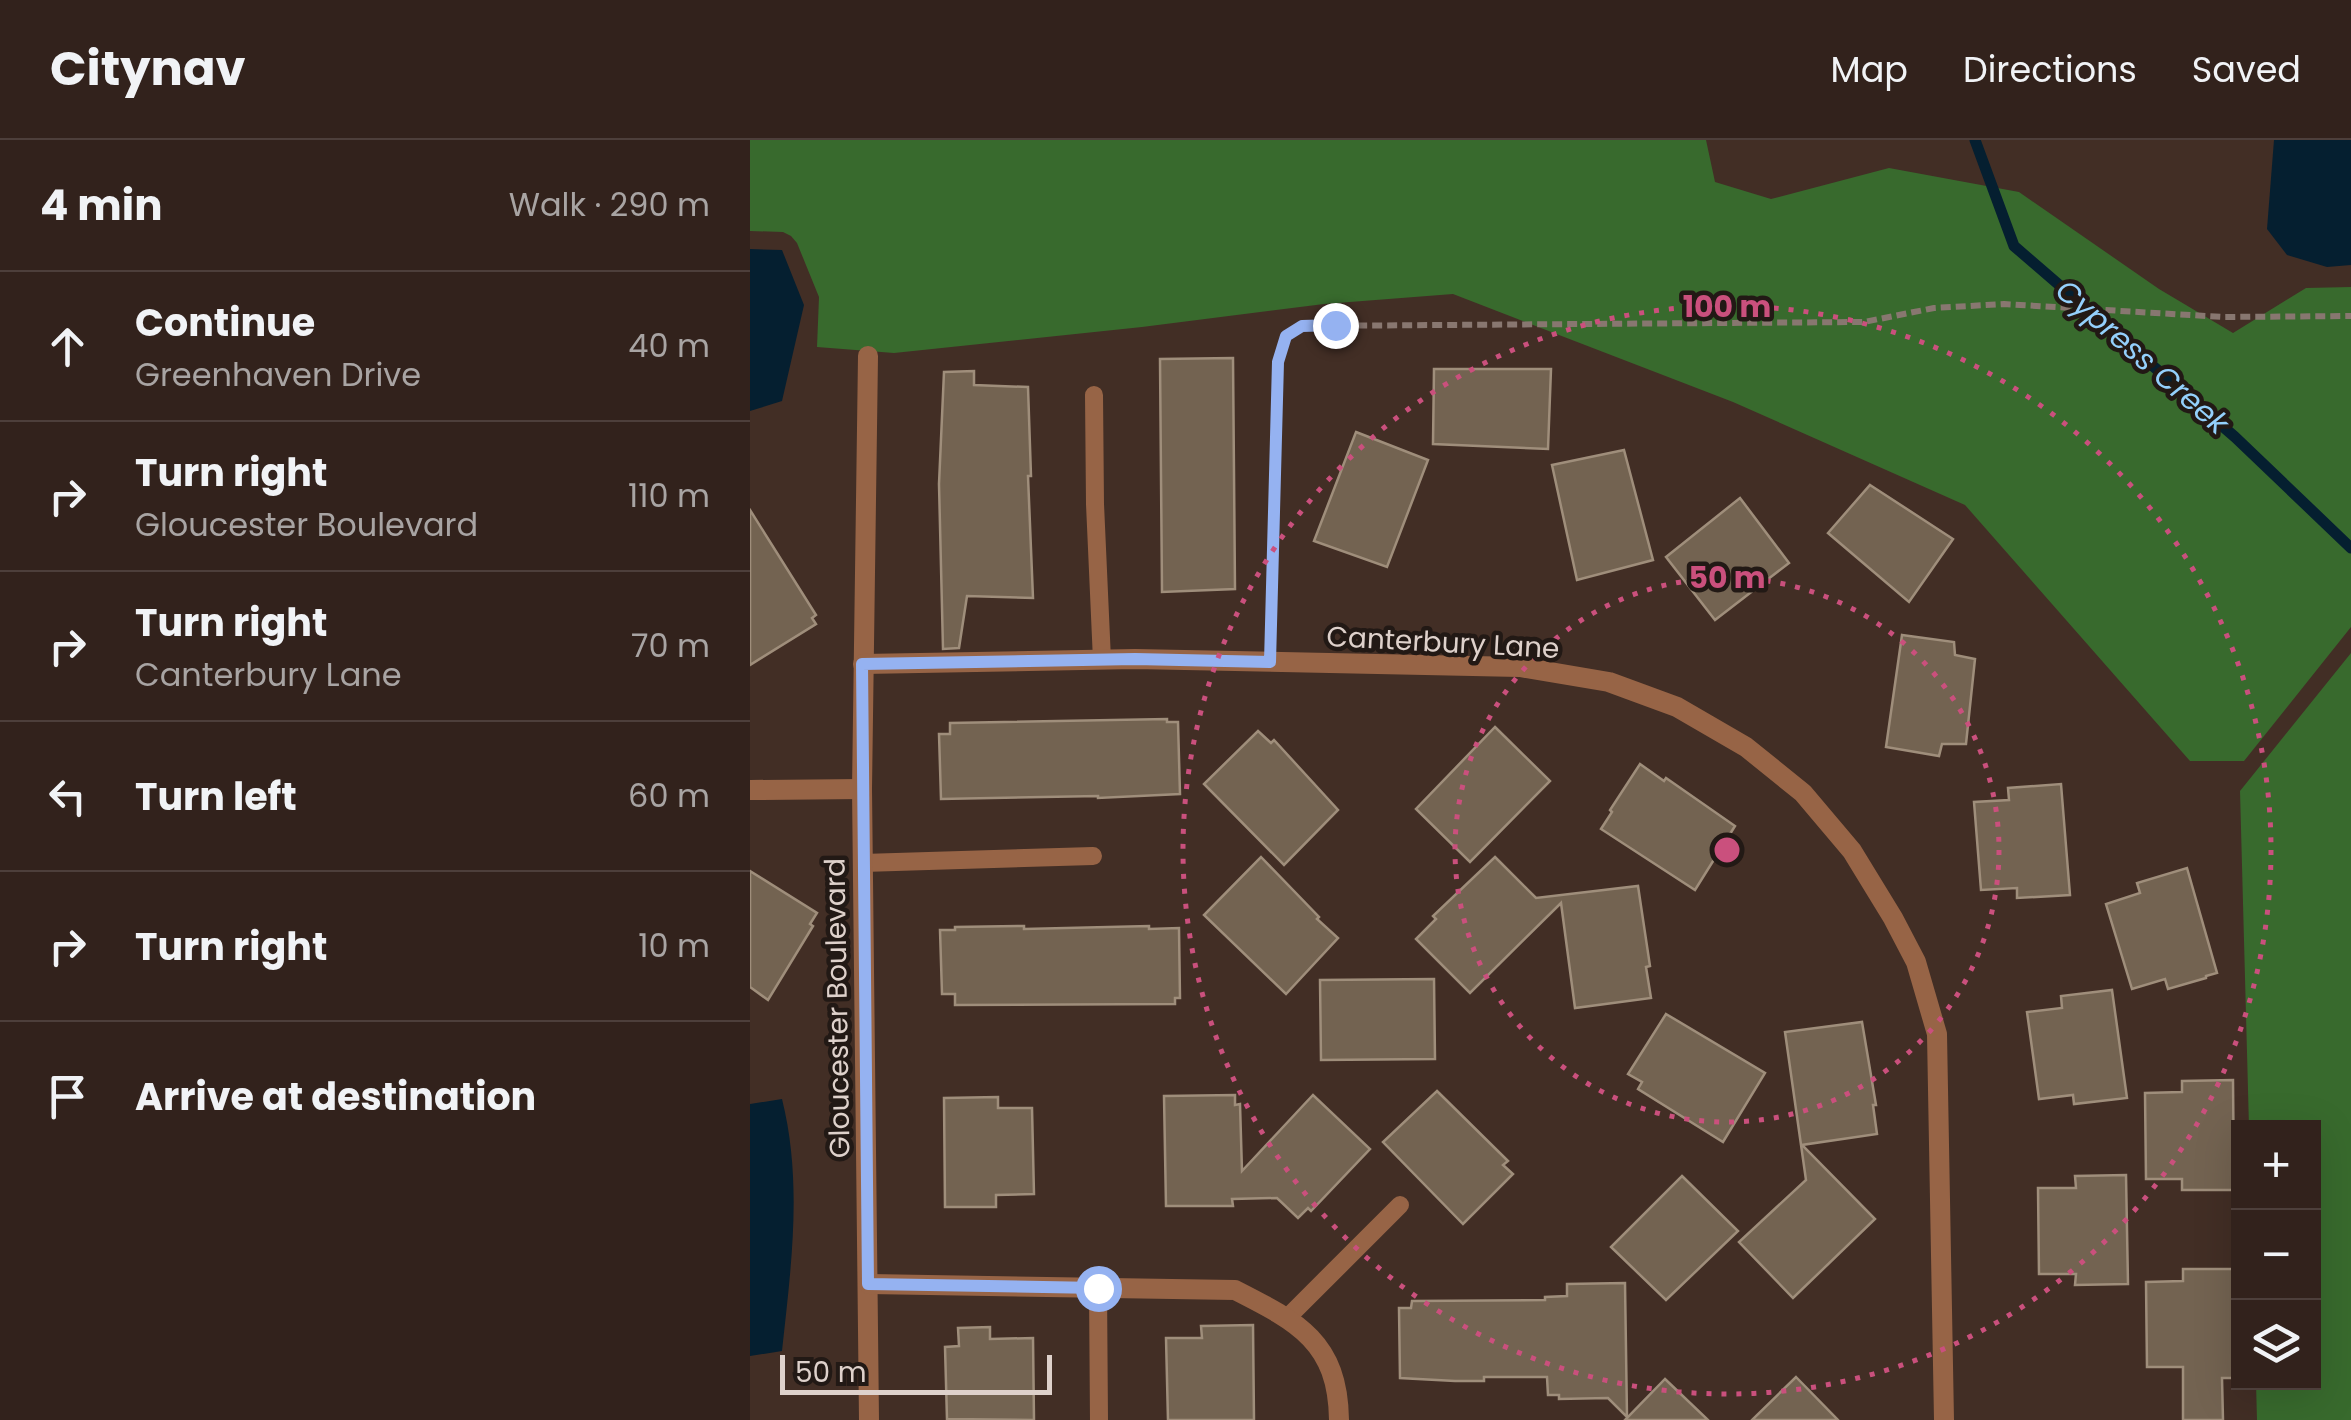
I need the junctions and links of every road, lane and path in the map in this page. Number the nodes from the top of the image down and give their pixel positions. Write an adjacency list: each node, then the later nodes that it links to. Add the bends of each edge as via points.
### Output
1 (2351, 316): 5 (path, via 2224,317 2004,304 1864,322 1302,326 1286,336 1278,362)
2 (868, 356): 6 (street, Gloucester Boulevard)
3 (1094, 395): 4 (lane)
4 (1102, 660): 5 (street, Canterbury Lane); 6 (street, Canterbury Lane)
5 (1270, 662): 18 (street, Canterbury Lane, via 1520,667 1609,682 1677,707 1746,747 1803,792 1852,851 1893,918 1916,962 1937,1034)
6 (862, 664): 7 (street, Gloucester Boulevard)
7 (862, 788): 8 (street); 10 (street, Gloucester Boulevard)
8 (750, 790)
9 (1093, 856): 10 (lane)
10 (863, 863): 12 (street, Gloucester Boulevard)
11 (1400, 1205): 14 (lane)
12 (868, 1284): 13 (street); 15 (street, Gloucester Boulevard)
13 (1098, 1288): 14 (street, via 1235,1290); 16 (lane)
14 (1288, 1317): 17 (street, via 1322,1350 1339,1393)
15 (869, 1420)
16 (1100, 1420)
17 (1339, 1420)
18 (1944, 1420)

